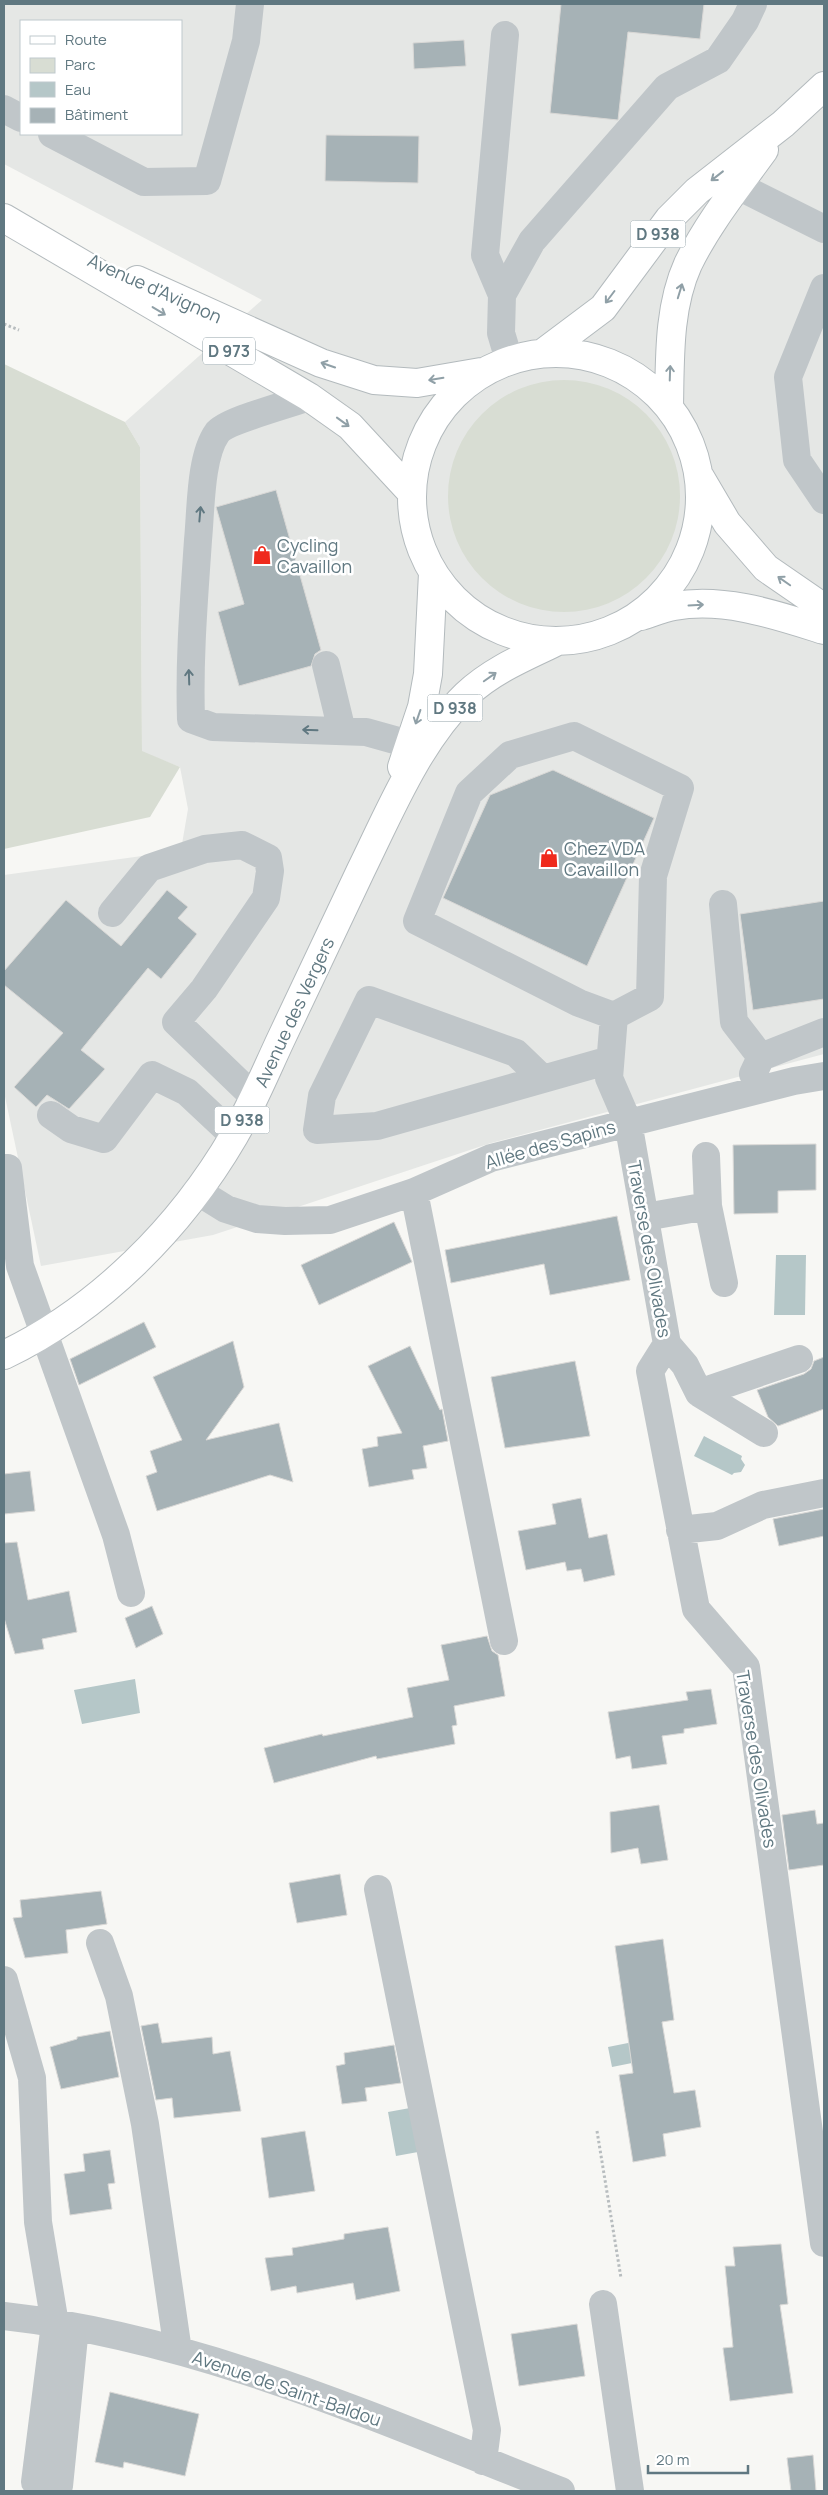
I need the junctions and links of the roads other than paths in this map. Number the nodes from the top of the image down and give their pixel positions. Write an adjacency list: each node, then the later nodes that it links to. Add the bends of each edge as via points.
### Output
1 (250, 4): 8 (street, via 246,41 207,181 144,182)
2 (752, 4): 14 (street, via 746,21 718,60 667,87 532,241)
3 (505, 35): 14 (street, via 485,255)
4 (824, 86): 7 (main road, D 938)
5 (4, 109): 6 (street)
6 (20, 117)
7 (783, 124): 9 (main road, D 938); 15 (main road, D 938, one-way to 15, via 697,191 670,219 603,308)
8 (54, 135)
9 (738, 186): 11 (street); 18 (main road, D 938, one-way to 9, via 671,339 688,265)
10 (4, 218): 12 (main road, Avenue d'Avignon / D 973)
11 (824, 229)
12 (28, 231): 16 (main road, Avenue d'Avignon / D 973, one-way to 12, via 417,383 374,380 321,363); 17 (main road, Avenue d'Avignon / D 973, one-way to 17)
13 (824, 288): 21 (street, via 788,376 797,460)
14 (502, 295): 16 (street)
15 (543, 353): 16 (main road, D 938); 18 (main road, D 938, via 571,353 600,359 626,370 649,386)
16 (497, 366): 20 (main road, D 938, via 460,389 440,410 425,436 415,464)
17 (309, 397): 20 (main road, Avenue d'Avignon / D 973, one-way to 20, via 350,426); 28 (street, one-way to 17, via 213,727 191,719 189,667 208,453 218,431 238,420)
18 (669, 407): 19 (main road, D 938, via 683,428)
19 (699, 476): 23 (main road, one-way to 19, via 766,568 727,523); 24 (main road, D 938, via 700,504 696,531 687,557 673,581)
20 (412, 493): 22 (main road, D 938, via 414,521 421,548)
21 (824, 500)
22 (433, 573): 26 (main road, D 938, via 474,616 529,638); 29 (main road, Avenue des Vergers / D 938, one-way to 29, via 428,674 422,707)
23 (824, 608)
24 (632, 619): 25 (main road, one-way to 25, via 673,606 703,604 751,608); 26 (main road, D 938, via 584,638)
25 (824, 630)
26 (558, 640): 30 (main road, Avenue des Vergers / D 938, one-way to 26, via 423,751 466,695 490,675)
27 (326, 665): 28 (street)
28 (342, 731): 29 (street, via 366,732)
29 (409, 744): 30 (main road, Avenue des Vergers / D 938)
30 (389, 813): 40 (main road, Avenue des Vergers / D 938)
31 (723, 904): 35 (street, via 734,1022)
32 (112, 913): 40 (street, via 150,868 205,849 242,845 268,858 270,871 266,898 209,982 176,1022)
33 (614, 1016): 33 (street, via 650,997 653,876 680,788 574,736 510,755 469,793 417,921 579,1003); 36 (street, Traverse des Olivades)
34 (824, 1032): 35 (street)
35 (761, 1057): 39 (street)
36 (610, 1060): 38 (street); 42 (street, Traverse des Olivades, via 609,1078)
37 (824, 1076): 39 (street, Allée des Sapins)
38 (542, 1078): 38 (street, via 377,1126 317,1130 322,1096 370,1000 516,1053)
39 (744, 1094): 42 (street, Allée des Sapins)
40 (254, 1097): 43 (main road, Avenue des Vergers / D 938)
41 (50, 1115): 43 (street, via 71,1129 104,1139 152,1075 187,1092)
42 (628, 1122): 47 (street, Allée des Sapins, via 491,1158); 49 (street, Traverse des Olivades)
43 (234, 1136): 46 (main road, Avenue des Vergers / D 938)
44 (706, 1156): 48 (street)
45 (4, 1168): 51 (street, via 8,1168 20,1266)
46 (197, 1191): 47 (street, Allée des Sapins, via 226,1209 257,1219 285,1221 330,1220); 51 (main road, Avenue des Vergers / D 938, via 151,1246 108,1287)
47 (414, 1192): 60 (street)
48 (708, 1206): 49 (street); 50 (street)
49 (644, 1217): 52 (street, Traverse des Olivades)
50 (724, 1283)
51 (44, 1334): 53 (main road, Avenue des Vergers / D 938); 59 (street, via 116,1535)
52 (668, 1344): 55 (street, via 685,1365); 58 (street, Traverse des Olivades, via 650,1371)
53 (4, 1355)
54 (799, 1359): 55 (street)
55 (699, 1393): 56 (street)
56 (764, 1433)
57 (824, 1493): 58 (street, via 763,1505 717,1526)
58 (680, 1530): 64 (street, Traverse des Olivades, via 696,1609 746,1667)
59 (131, 1593)
60 (504, 1642)
61 (378, 1889): 70 (street, via 487,2430)
62 (100, 1943): 69 (street, via 119,1996 145,2124)
63 (4, 1980): 68 (street, via 32,2078 38,2222)
64 (822, 2207): 65 (street, Traverse des Olivades)
65 (824, 2243)
66 (603, 2304): 73 (street)
67 (4, 2316): 68 (street, Avenue de Saint-Baldou)
68 (65, 2326): 69 (street, Avenue de Saint-Baldou); 71 (street)
69 (178, 2351): 70 (street, Avenue de Saint-Baldou, via 226,2363 294,2387)
70 (483, 2461): 72 (street, Avenue de Saint-Baldou)
71 (47, 2484)
72 (561, 2491)
73 (630, 2491)

